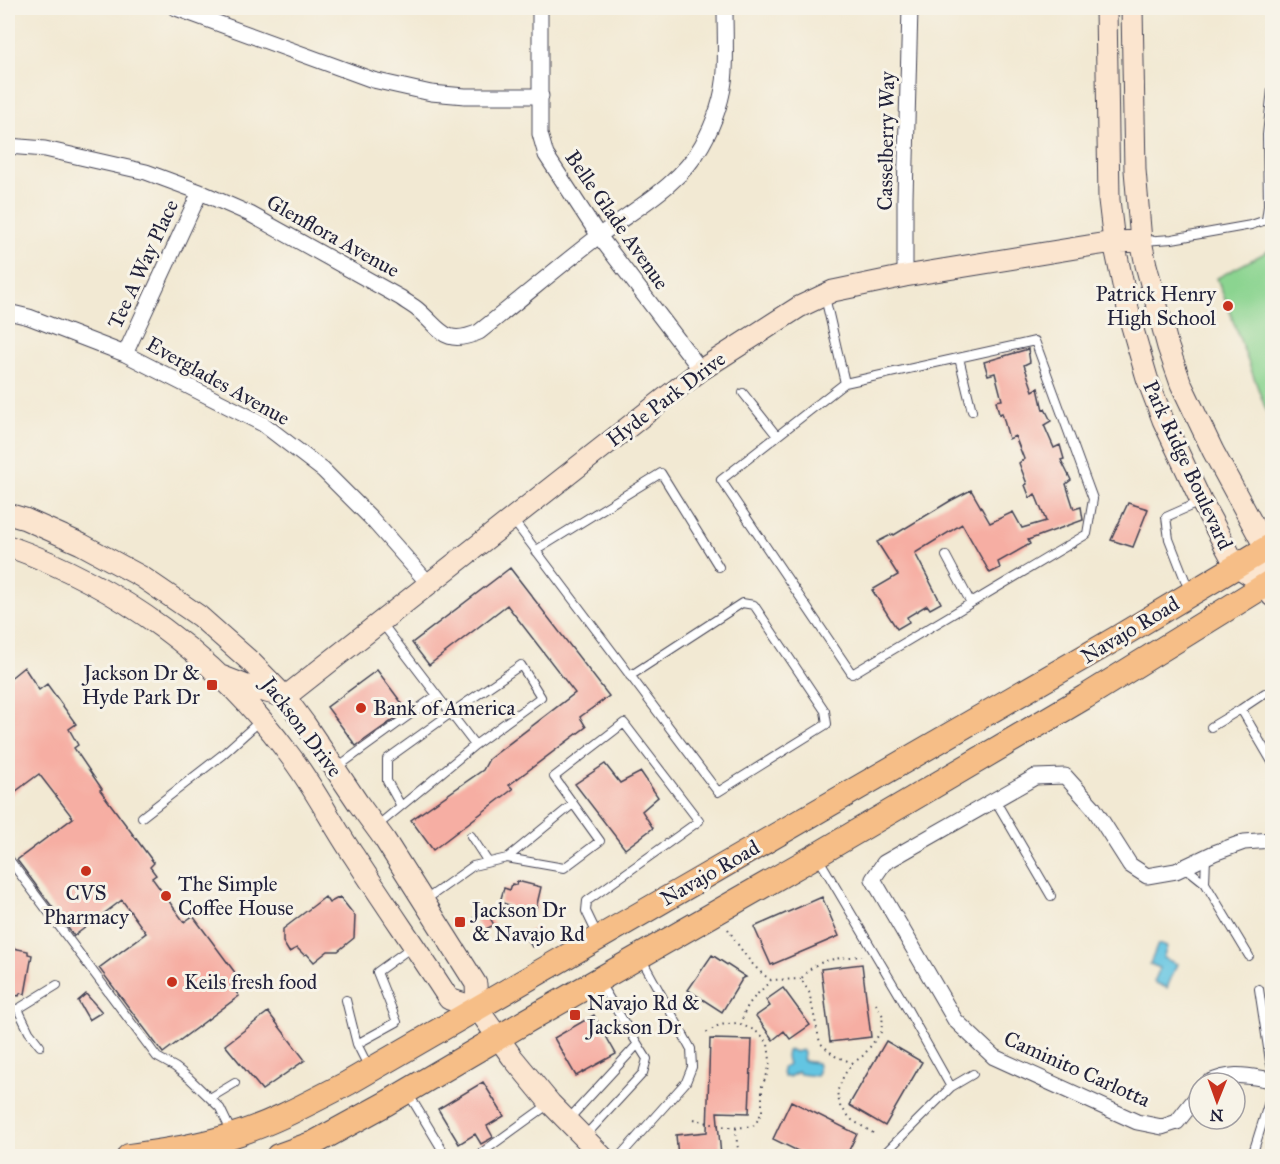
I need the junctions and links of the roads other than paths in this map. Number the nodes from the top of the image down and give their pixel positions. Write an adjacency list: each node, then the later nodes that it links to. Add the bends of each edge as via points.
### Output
1 (176, 8): 8 (street, via 373,80 431,93)
2 (540, 8): 8 (street, Belle Glade Avenue)
3 (725, 8): 11 (street, via 725,73 718,105 702,145 668,185)
4 (910, 8): 14 (street, Casselberry Way)
5 (1106, 8): 13 (main road, Park Ridge Boulevard, via 1109,196)
6 (1132, 8): 12 (main road, Park Ridge Boulevard, via 1135,170)
7 (1272, 89): 12 (lane, via 1266,220 1172,239)
8 (541, 96): 11 (street, Belle Glade Avenue, via 540,134 546,155)
9 (8, 146): 10 (street, Glenflora Avenue, via 45,149 146,172)
10 (200, 192): 11 (street, Glenflora Avenue, via 250,214 401,298 452,338 479,332); 17 (street, Tee A Way Place)
11 (599, 236): 19 (street, Belle Glade Avenue)
12 (1141, 241): 13 (main road, Hyde Park Drive); 28 (main road, Park Ridge Boulevard, via 1180,384 1218,460)
13 (1114, 242): 14 (main road, Hyde Park Drive); 24 (main road, Park Ridge Boulevard, via 1147,378)
14 (905, 276): 15 (main road, Hyde Park Drive)
15 (825, 295): 19 (main road, Hyde Park Drive, via 798,307); 20 (lane)
16 (8, 312): 17 (street, Everglades Avenue)
17 (125, 354): 33 (street, Everglades Avenue, via 263,424 323,470)
18 (959, 358): 20 (lane); 22 (lane); 36 (lane, via 1035,341 1093,499 1087,534)
19 (701, 370): 26 (main road, Hyde Park Drive)
20 (845, 383): 23 (lane)
21 (743, 393): 23 (lane)
22 (972, 411)
23 (777, 436): 36 (lane, via 721,480 852,674)
24 (1201, 501): 32 (main road, Park Ridge Boulevard); 35 (lane, via 1166,517 1168,539)
25 (8, 514): 42 (main road, Jackson Drive, via 81,544 142,577 199,616)
26 (512, 519): 29 (lane); 33 (main road, Hyde Park Drive)
27 (8, 546): 38 (main road, Jackson Drive, via 71,573 134,608 181,640)
28 (1269, 547): 32 (main road, Navajo Road); 34 (main road, Park Ridge Boulevard)
29 (535, 551): 31 (lane, via 661,473); 39 (lane)
30 (946, 556): 36 (lane)
31 (719, 567)
32 (1236, 567): 34 (main road, Park Ridge Boulevard); 35 (main road, Navajo Road)
33 (429, 584): 37 (main road, Hyde Park Drive)
34 (1270, 587): 58 (main road, Navajo Road)
35 (1191, 594): 67 (main road, Navajo Road)
36 (971, 603)
37 (381, 622): 41 (lane); 42 (main road, Hyde Park Drive)
38 (221, 676): 42 (main road); 45 (main road, Jackson Drive)
39 (630, 676): 39 (lane, via 718,792 827,724 825,711 754,605 742,603)
40 (1265, 693): 43 (lane)
41 (437, 695): 44 (lane); 50 (lane)
42 (285, 697): 46 (main road, Jackson Drive)
43 (1241, 709): 47 (lane); 49 (lane)
44 (451, 713): 48 (lane); 48 (lane, via 521,665 541,697); 53 (lane, via 387,759 387,781)
45 (262, 719): 46 (main road); 54 (lane); 68 (main road, Jackson Drive, via 289,753)
46 (305, 724): 50 (main road, Jackson Drive)
47 (1211, 728)
48 (475, 745): 53 (lane)
49 (1272, 762)
50 (335, 769): 55 (main road, Jackson Drive)
51 (995, 800): 63 (street, via 1035,777 1065,776 1093,807 1130,865 1147,876); 65 (lane); 93 (street, Caminito Carlotta, via 884,863 873,879 955,1020 994,1057 1137,1122 1162,1127 1177,1122)
52 (573, 804): 61 (lane); 61 (lane, via 600,841 564,868); 67 (lane, via 554,777 624,723 699,821 587,901 586,911)
53 (401, 806): 55 (lane)
54 (142, 817)
55 (376, 827): 66 (main road, Jackson Drive)
56 (471, 836): 62 (lane)
57 (1272, 840): 59 (street, via 1244,842)
58 (817, 855): 70 (main road, Navajo Road); 88 (lane)
59 (1206, 857): 63 (street); 64 (lane)
60 (8, 858): 91 (lane, via 157,1057 175,1067)
61 (507, 858): 62 (lane)
62 (488, 862): 66 (lane, via 473,866)
63 (1185, 867): 64 (lane)
64 (1205, 883): 69 (lane)
65 (1051, 896)
66 (423, 901): 76 (main road, Jackson Drive, via 476,984)
67 (599, 937): 76 (main road, Navajo Road)
68 (414, 945): 76 (main road, Jackson Drive, via 449,999); 79 (lane, via 377,972 397,1022)
69 (1249, 956)
70 (640, 957): 71 (main road, Navajo Road); 102 (lane, via 691,1049 692,1067 686,1082)
71 (598, 981): 78 (main road, Navajo Road); 80 (lane)
72 (57, 985): 77 (lane)
73 (1259, 989): 82 (lane)
74 (346, 1000): 79 (lane)
75 (8, 1008): 77 (lane)
76 (477, 1008): 78 (main road, Jackson Drive); 83 (main road, Navajo Road)
77 (18, 1009): 81 (lane)
78 (499, 1038): 89 (main road, Navajo Road); 92 (main road, Jackson Drive)
79 (357, 1044): 83 (lane)
80 (638, 1044): 94 (lane); 96 (lane, via 647,1059 643,1073)
81 (40, 1046)
82 (1272, 1068)
83 (370, 1070): 95 (main road, Navajo Road, via 292,1111)
84 (973, 1074): 88 (lane)
85 (1247, 1076): 86 (street)
86 (1272, 1080)
87 (235, 1083): 91 (lane)
88 (951, 1087): 103 (lane)
89 (407, 1092): 98 (main road, Navajo Road, via 315,1143); 99 (lane)
90 (1272, 1092): 104 (lane)
91 (210, 1098): 95 (lane, via 220,1108)
92 (550, 1103): 94 (main road, Jackson Drive); 100 (lane)
93 (1187, 1109)
94 (567, 1121): 96 (main road, Jackson Drive)
95 (233, 1135): 97 (main road, Navajo Road)
96 (583, 1138): 101 (main road, Jackson Drive)
97 (129, 1156)
98 (278, 1156)
99 (446, 1156)
100 (477, 1156)
101 (602, 1156)
102 (620, 1156)
103 (882, 1156)
104 (1252, 1156)

